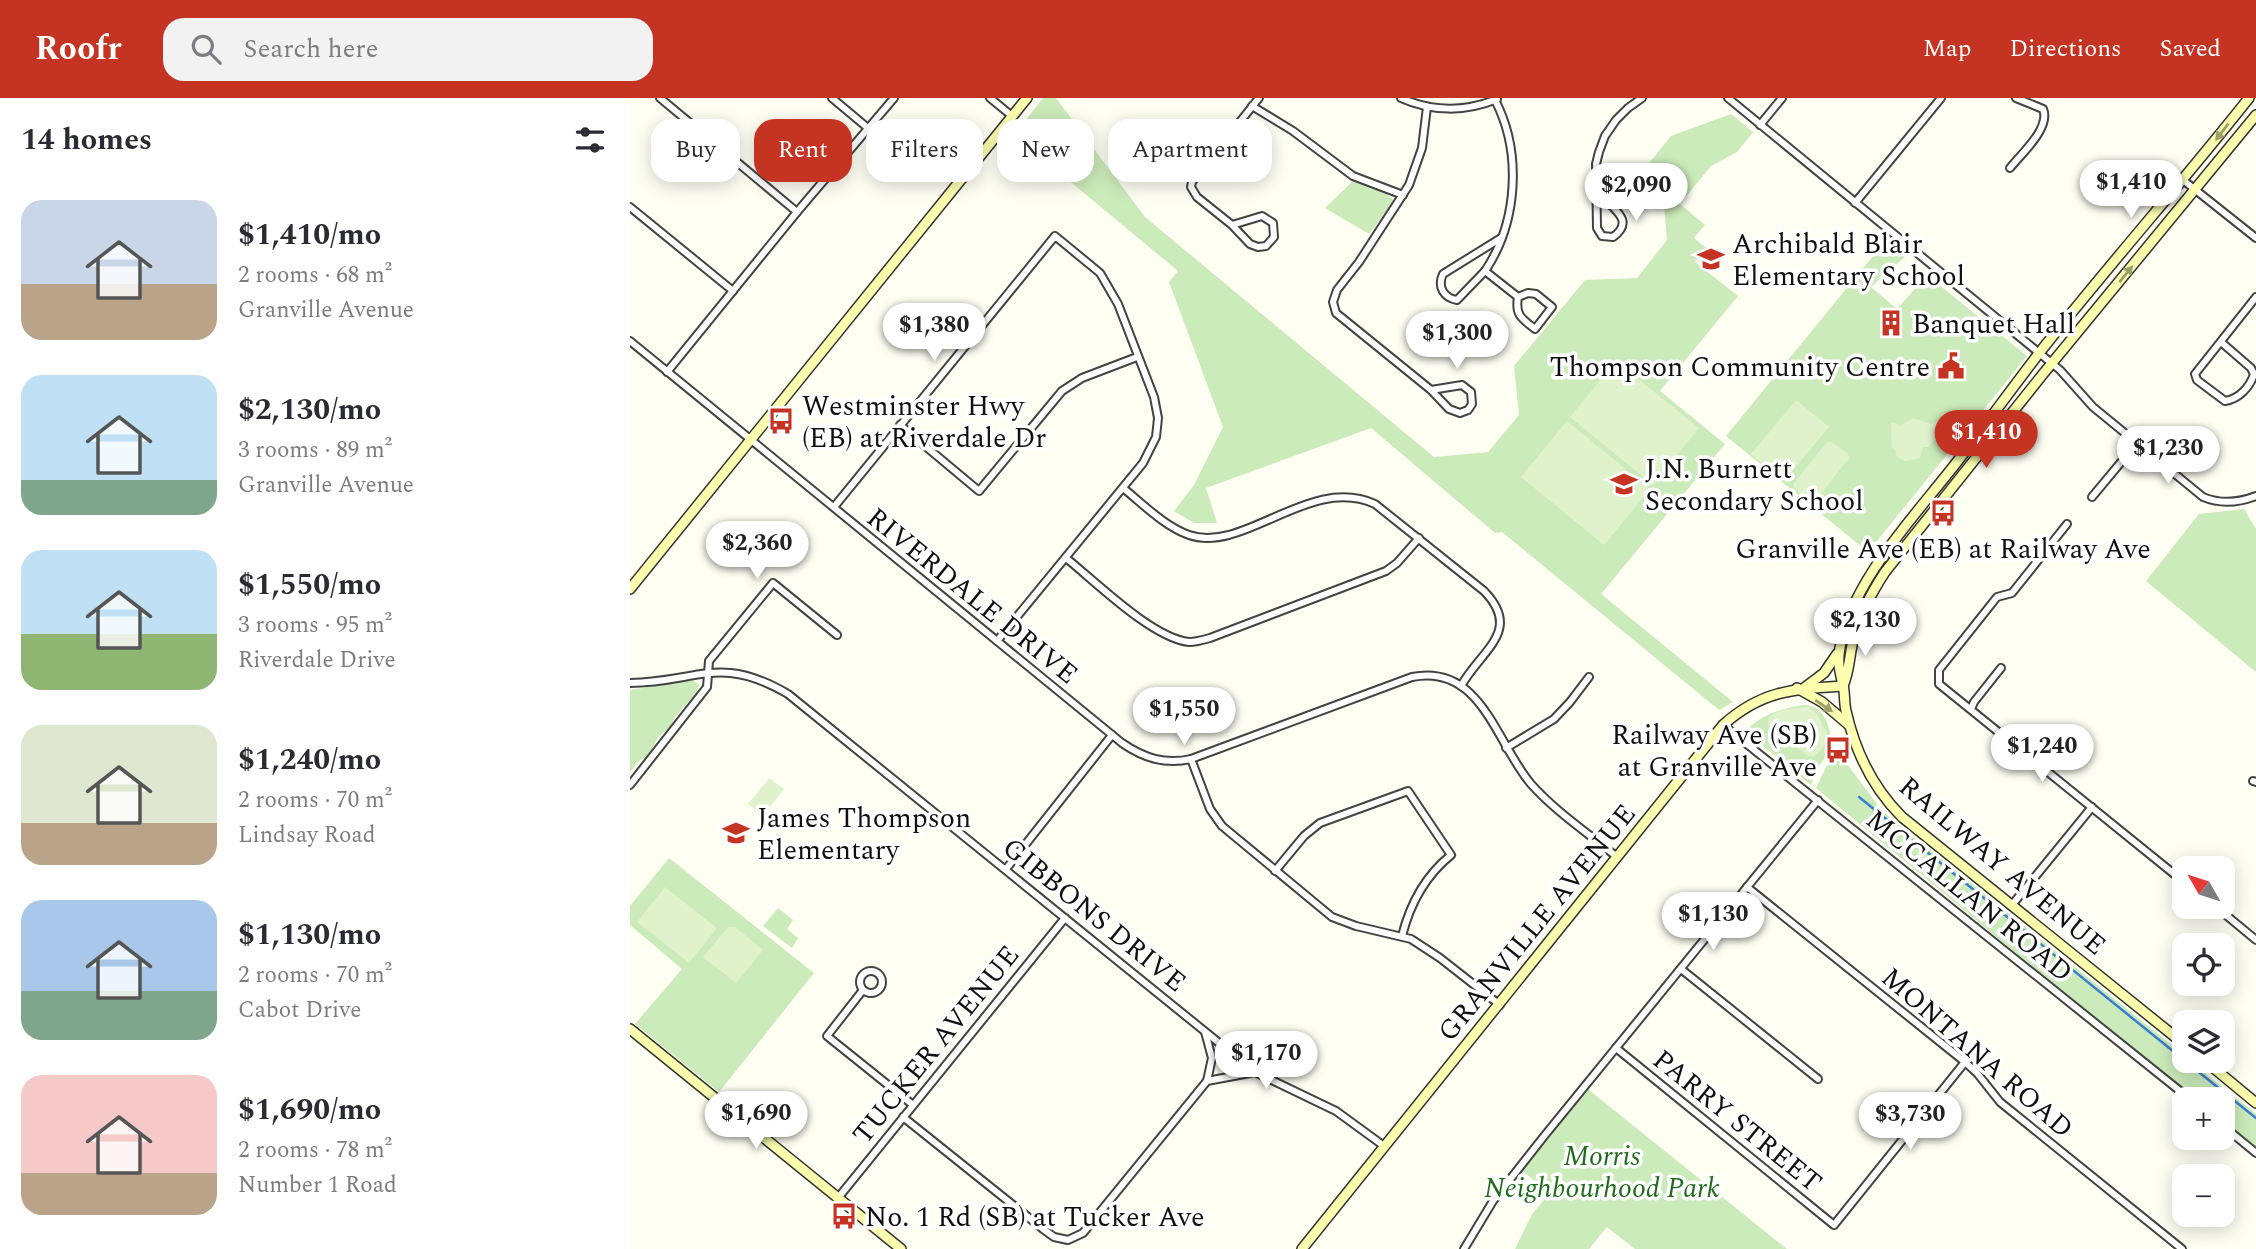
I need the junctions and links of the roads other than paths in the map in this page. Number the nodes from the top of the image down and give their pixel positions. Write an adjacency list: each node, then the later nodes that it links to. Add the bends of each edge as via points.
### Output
1 (660, 98): 30 (street)
2 (832, 98): 21 (street)
3 (894, 98): 19 (street)
4 (990, 98): 18 (street)
5 (1027, 98): 18 (main road)
6 (1259, 98): 15 (street)
7 (1401, 98): 16 (street)
8 (1642, 98): 25 (street, via 1605,136 1596,164)
9 (1728, 98): 20 (street)
10 (1782, 98): 20 (street)
11 (1941, 98): 28 (street)
12 (2016, 98): 23 (street, via 2043,109 2045,118)
13 (2249, 98): 24 (main road, one-way to 24)
14 (1497, 99): 16 (street, via 1455,109); 32 (street, via 1513,164 1513,190)
15 (1252, 106): 27 (street, via 1353,176); 31 (street, via 1191,187)
16 (1427, 107): 27 (street, via 1422,148)
17 (2256, 115): 26 (main road)
18 (1012, 116): 46 (main road)
19 (876, 119)
20 (1760, 125): 28 (street)
21 (866, 126)
22 (866, 132): 30 (street)
23 (2010, 168)
24 (2183, 180): 26 (street); 40 (main road)
25 (1598, 189): 25 (street, via 1597,228 1602,236 1613,237 1623,221)
26 (2195, 189): 33 (street); 42 (main road, one-way to 26)
27 (1404, 195): 44 (street, via 1333,302 1336,313)
28 (1856, 204): 40 (street)
29 (630, 207): 35 (street)
30 (797, 212): 35 (street)
31 (1232, 225): 31 (street, via 1254,246 1266,246 1274,237 1273,223 1262,216)
32 (1502, 237): 34 (street); 34 (street, via 1443,274 1442,289 1457,300)
33 (2256, 238)
34 (1485, 271): 36 (street)
35 (733, 290): 43 (street)
36 (1518, 297): 36 (street, via 1519,316 1535,329 1552,307 1536,294)
37 (2256, 297): 39 (street)
38 (630, 341): 43 (street, RIVERDALE DRIVE)
39 (2221, 342): 39 (street, via 2195,376 2225,401 2243,391 2254,374)
40 (2040, 354): 42 (street); 58 (main road, via 1876,565 1860,590)
41 (1137, 357): 45 (street, via 1082,378 1062,391 979,491); 45 (street, via 1108,284 1055,236); 48 (street, via 1154,397 1158,428 1149,455)
42 (2052, 363): 47 (street, via 2093,407); 64 (main road, via 1869,596 1853,638)
43 (667, 372): 46 (street, RIVERDALE DRIVE)
44 (1431, 390): 44 (street, via 1452,412 1464,412 1472,404 1471,392 1462,385)
45 (900, 425): 51 (street)
46 (750, 440): 51 (street, RIVERDALE DRIVE); 55 (main road)
47 (2137, 443): 49 (street, via 2216,502); 50 (street)
48 (1123, 488): 53 (street, via 1170,526 1200,538 1227,535 1318,501 1345,496 1375,503); 54 (street)
49 (2256, 496)
50 (2092, 497)
51 (834, 507): 57 (street, RIVERDALE DRIVE)
52 (2067, 524): 66 (street, via 2012,593 1997,597 1939,670 1940,684)
53 (1419, 538): 54 (street, via 1397,563 1379,574 1196,642 1153,628); 63 (street, via 1484,591 1501,614 1494,640)
54 (1066, 558): 57 (street)
55 (630, 589)
56 (836, 635): 60 (street, via 773,583 709,661)
57 (997, 641): 69 (street, RIVERDALE DRIVE)
58 (1839, 649): 64 (main road, via 1838,674); 65 (main road, via 1824,673)
59 (2001, 668): 66 (street)
60 (708, 672): 62 (street, GIBBONS DRIVE); 72 (street, via 707,687); 76 (street, GIBBONS DRIVE, via 749,676 788,694)
61 (1589, 677): 70 (street, via 1554,719)
62 (630, 683)
63 (1461, 685): 70 (street, via 1477,699); 71 (street, RIVERDALE DRIVE, via 1444,677 1412,677)
64 (1843, 685): 65 (main road, GRANVILLE AVENUE); 68 (main road, RAILWAY AVENUE)
65 (1801, 688): 67 (main road, GRANVILLE AVENUE, via 1761,698); 68 (main road, one-way to 68)
66 (1971, 709): 74 (street)
67 (1724, 725): 73 (street, MCCALLAN ROAD); 75 (main road, GRANVILLE AVENUE)
68 (1849, 725): 80 (main road, RAILWAY AVENUE, via 1885,800)
69 (1112, 735): 71 (street, RIVERDALE DRIVE, via 1149,758 1169,762); 76 (street)
70 (1506, 748): 75 (street, via 1547,800)
71 (1191, 759): 77 (street, via 1216,819)
72 (630, 785)
73 (1818, 800): 79 (street); 97 (street, MCCALLAN ROAD)
74 (2092, 807): 78 (street); 80 (street)
75 (1617, 857): 87 (main road, GRANVILLE AVENUE)
76 (1006, 869): 81 (street, GIBBONS DRIVE)
77 (1275, 871): 83 (street, via 1332,917); 83 (street, via 1320,823 1408,791 1451,855 1422,886)
78 (2172, 872)
79 (1747, 887): 85 (street); 92 (street, MONTANA ROAD)
80 (2012, 905): 90 (main road, RAILWAY AVENUE)
81 (1065, 918): 88 (street, GIBBONS DRIVE); 99 (street, TUCKER AVENUE)
82 (2231, 919): 84 (street)
83 (1402, 936): 87 (street, via 1430,950)
84 (2256, 940)
85 (1681, 969): 91 (street); 95 (street)
86 (863, 990): 99 (street, via 827,1036)
87 (1500, 1005): 102 (main road, GRANVILLE AVENUE)
88 (1203, 1028): 93 (street, GIBBONS DRIVE); 96 (street, via 1212,1058)
89 (630, 1029): 104 (main road)
90 (2172, 1034)
91 (1616, 1048): 92 (street, PARRY STREET, via 1834,1225); 107 (street, via 1493,1200)
92 (1965, 1062): 108 (street, MONTANA ROAD, via 2000,1102)
93 (1255, 1072): 96 (street); 102 (street, GIBBONS DRIVE, via 1336,1111)
94 (2220, 1073): 98 (main road)
95 (1818, 1079)
96 (1207, 1081): 100 (street, via 1083,1233 1068,1240 1043,1229)
97 (2175, 1087)
98 (2256, 1103)
99 (914, 1105): 100 (street, TUCKER AVENUE)
100 (903, 1118): 104 (street, TUCKER AVENUE)
101 (2235, 1136): 103 (street)
102 (1384, 1146): 106 (main road, GRANVILLE AVENUE)
103 (2256, 1153)
104 (838, 1198): 105 (main road)
105 (901, 1249)
106 (1302, 1249)
107 (1464, 1249)
108 (2182, 1249)

